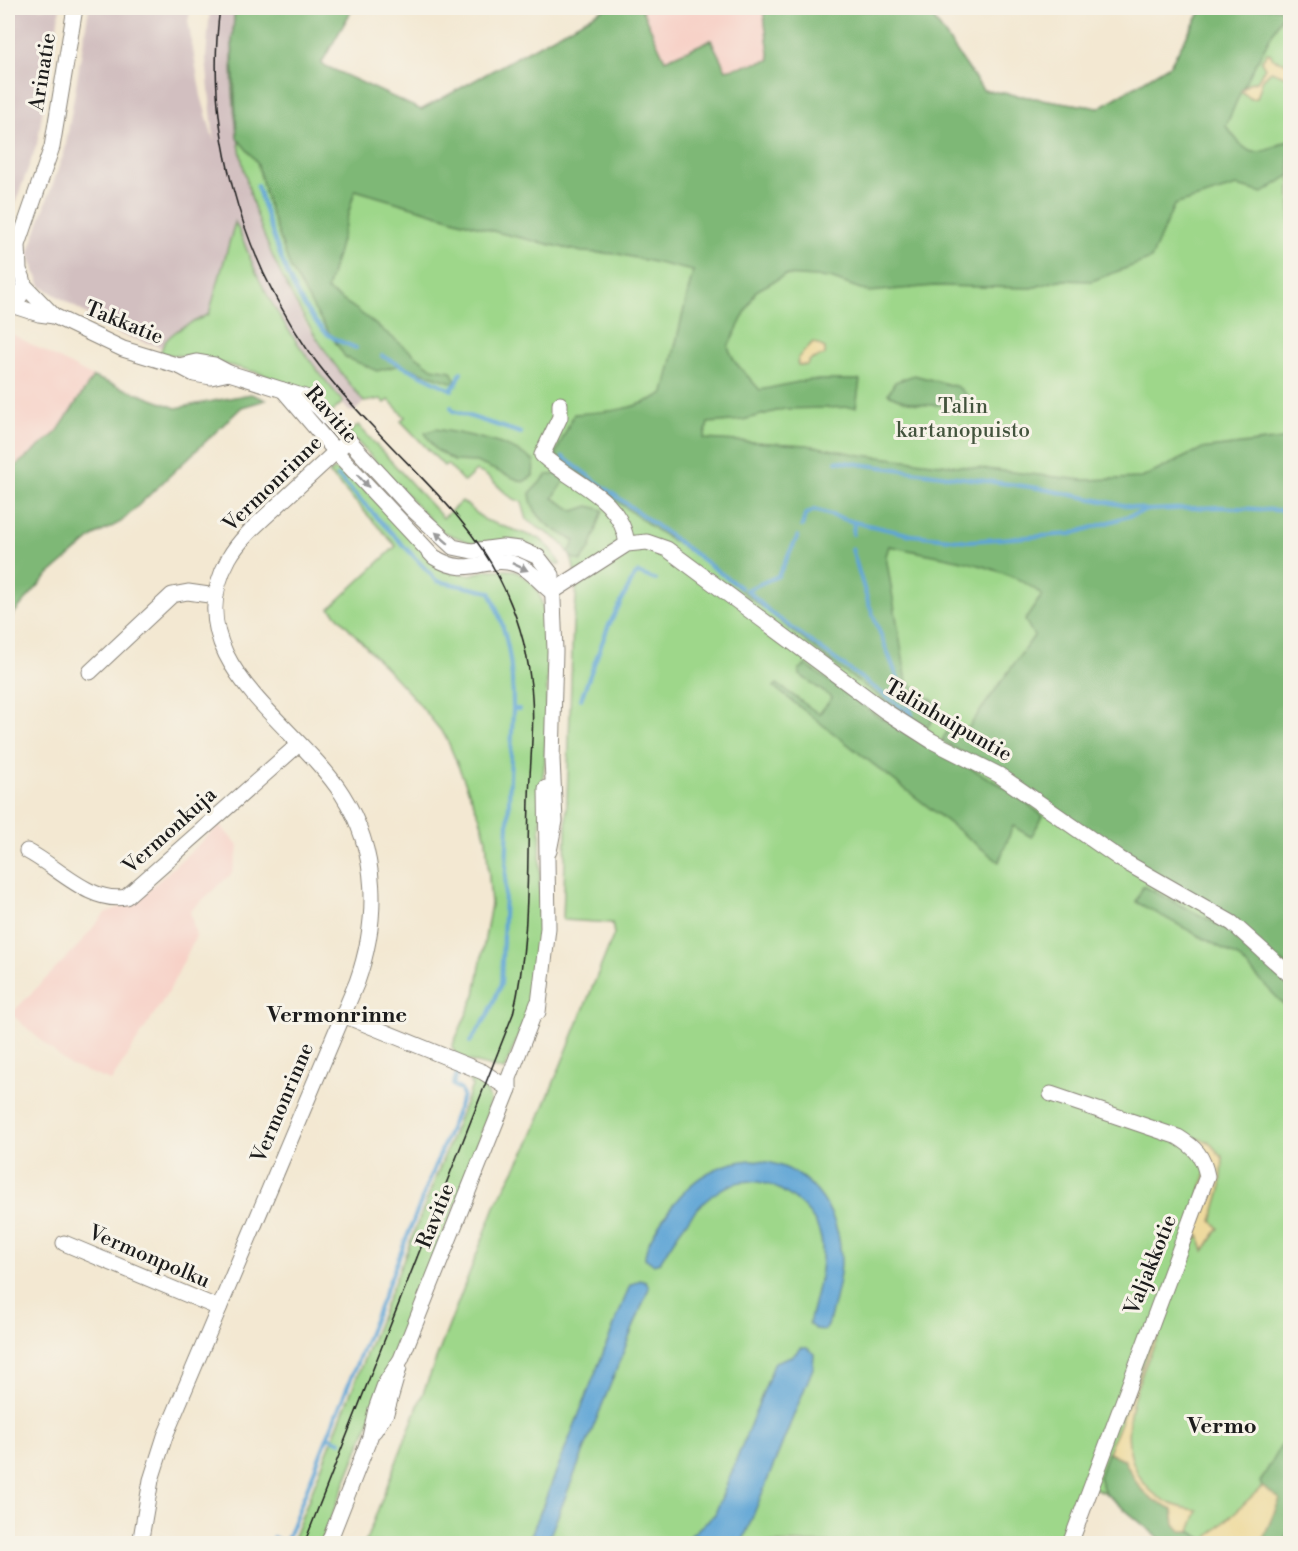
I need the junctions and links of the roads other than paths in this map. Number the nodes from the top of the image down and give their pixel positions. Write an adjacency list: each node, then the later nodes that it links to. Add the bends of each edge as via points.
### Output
1 (75, 8): 2 (street, Arinatie, via 52,147)
2 (13, 250): 3 (street, Arinatie)
3 (13, 266): 4 (street, Arinatie)
4 (24, 285): 5 (street, via 21,297); 6 (street, Takkatie)
5 (9, 305): 6 (street, Takkatie)
6 (54, 316): 7 (street, Takkatie, via 123,349 202,376 229,373)
7 (283, 390): 9 (street, Ravitie, via 308,398); 10 (street, Ravitie)
8 (560, 404): 11 (street, via 560,417 542,455 609,504 622,523)
9 (348, 440): 10 (street, Vermonrinne); 12 (street, Ravitie, one-way to 9, via 552,575 546,564 529,552 502,547 462,550 441,539)
10 (336, 452): 12 (street, Ravitie, one-way to 12, via 434,557 465,568 515,564); 13 (street, Vermonrinne, via 235,549)
11 (627, 544): 12 (street); 17 (street, Talinhuipuntie, via 647,542 667,549 885,711 932,741 999,775 1120,859 1232,923)
12 (552, 592): 19 (street, Ravitie, via 552,759 544,822 549,850 546,953 538,1003 509,1078)
13 (216, 596): 14 (street, via 188,592 172,595); 15 (street, Vermonrinne, via 218,636 228,660 244,684)
14 (90, 672)
15 (299, 744): 16 (street, Vermonkuja, via 126,897 99,896); 18 (street, Vermonrinne, via 341,793 354,816 370,868 373,907 369,943)
16 (27, 851)
17 (1290, 975)
18 (343, 1016): 19 (street, via 483,1072); 22 (street, Vermonrinne)
19 (509, 1089): 24 (street, Ravitie, via 401,1359 379,1401 370,1437)
20 (1051, 1094): 25 (street, Valjakkotie, via 1178,1137 1203,1157 1207,1176)
21 (64, 1243): 22 (street, Vermonpolku)
22 (219, 1308): 23 (street, Vermonrinne, via 160,1450)
23 (140, 1544)
24 (328, 1544)
25 (1070, 1544)

